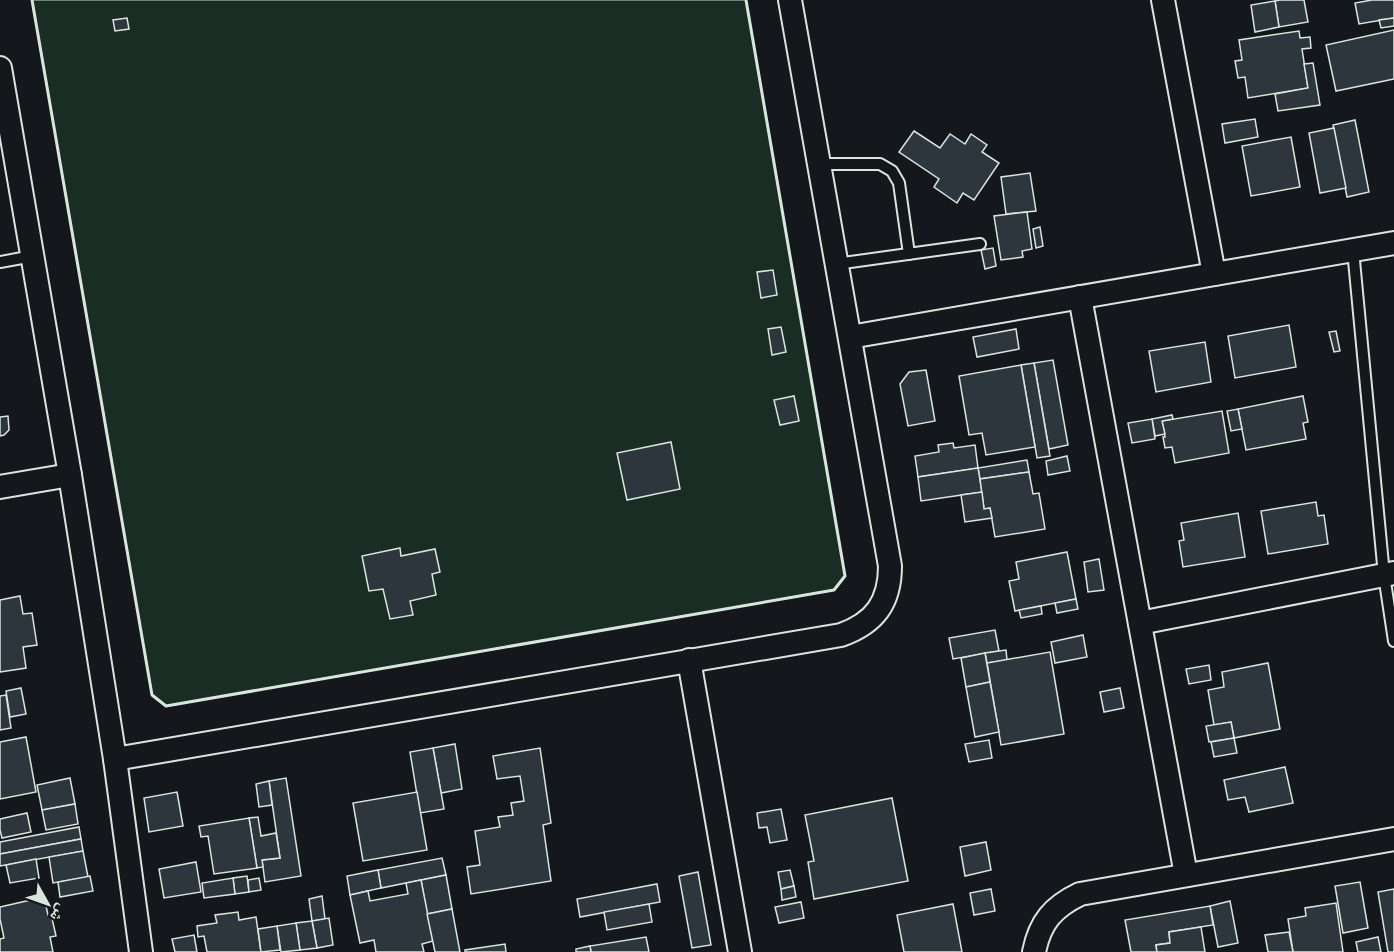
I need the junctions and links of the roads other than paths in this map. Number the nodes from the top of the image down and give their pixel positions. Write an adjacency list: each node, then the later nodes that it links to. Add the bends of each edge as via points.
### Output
1 (790, 0): 4 (street)
2 (1163, 0): 12 (street)
3 (0, 69): 9 (street)
4 (819, 164): 8 (lane, via 880,164 892,171 899,183); 11 (street)
5 (1394, 243): 7 (street)
6 (980, 244): 8 (lane)
7 (1353, 250): 12 (street); 17 (lane)
8 (909, 254): 11 (lane)
9 (33, 256): 10 (lane); 15 (street)
10 (0, 262)
11 (836, 264): 14 (street)
12 (1214, 274): 13 (street)
13 (1080, 297): 14 (street); 18 (street)
14 (850, 337): 20 (street, via 890,566 882,604 865,624 841,635)
15 (70, 475): 16 (street); 21 (street)
16 (0, 487)
17 (1389, 574): 18 (street); 19 (lane)
18 (1140, 623): 23 (street)
19 (1394, 641)
20 (689, 660): 21 (street); 25 (street)
21 (115, 759): 24 (street)
22 (1394, 839): 23 (street)
23 (1186, 875): 26 (street, via 1080,894 1065,901 1043,925)
24 (141, 952)
25 (740, 952)
26 (1034, 952)

